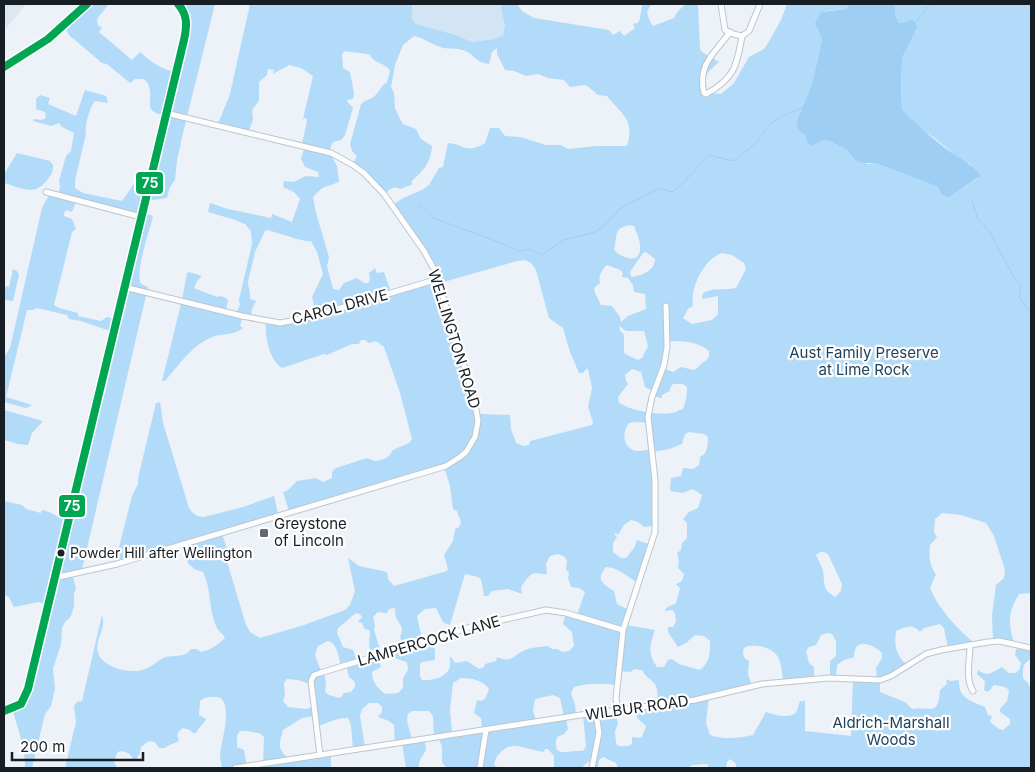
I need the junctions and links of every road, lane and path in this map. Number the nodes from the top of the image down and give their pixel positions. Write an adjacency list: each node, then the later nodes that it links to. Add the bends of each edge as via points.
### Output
1 (87, 4): 7 (main road, via 30,52)
2 (178, 4): 8 (street, via 187,18)
3 (722, 4): 5 (street, via 725,30)
4 (760, 4): 6 (street, via 749,31)
5 (730, 32): 6 (street); 6 (street, via 706,62 703,76 706,94 725,82 734,68)
6 (742, 36)
7 (4, 67)
8 (166, 112): 10 (street); 11 (street, WELLINGTON ROAD, via 325,151 353,165 375,183 393,206 424,251)
9 (46, 192): 10 (street)
10 (141, 217): 12 (street)
11 (438, 279): 12 (street, CAROL DRIVE, via 280,323); 14 (street, WELLINGTON ROAD, via 478,421 475,437 460,458 446,466 117,564)
12 (124, 287): 14 (street)
13 (666, 306): 15 (street, via 667,347 648,417 655,480 655,532)
14 (54, 578): 20 (street, via 25,697 18,706)
15 (623, 630): 19 (street, via 616,699); 23 (street, LAMPERCOCK LANE, via 546,610 464,629 320,672 310,681)
16 (970, 645): 17 (street, WILBUR ROAD, via 994,641); 18 (street, via 969,686); 19 (street, WILBUR ROAD, via 926,654 880,680 829,678 784,682 695,700)
17 (1031, 648)
18 (973, 691)
19 (618, 710): 21 (street, WILBUR ROAD)
20 (4, 711)
21 (596, 713): 22 (street, WILBUR ROAD); 26 (street, via 599,733)
22 (486, 730): 23 (street, WILBUR ROAD); 25 (street)
23 (320, 755): 24 (street, WILBUR ROAD)
24 (235, 768)
25 (480, 768)
26 (592, 768)

